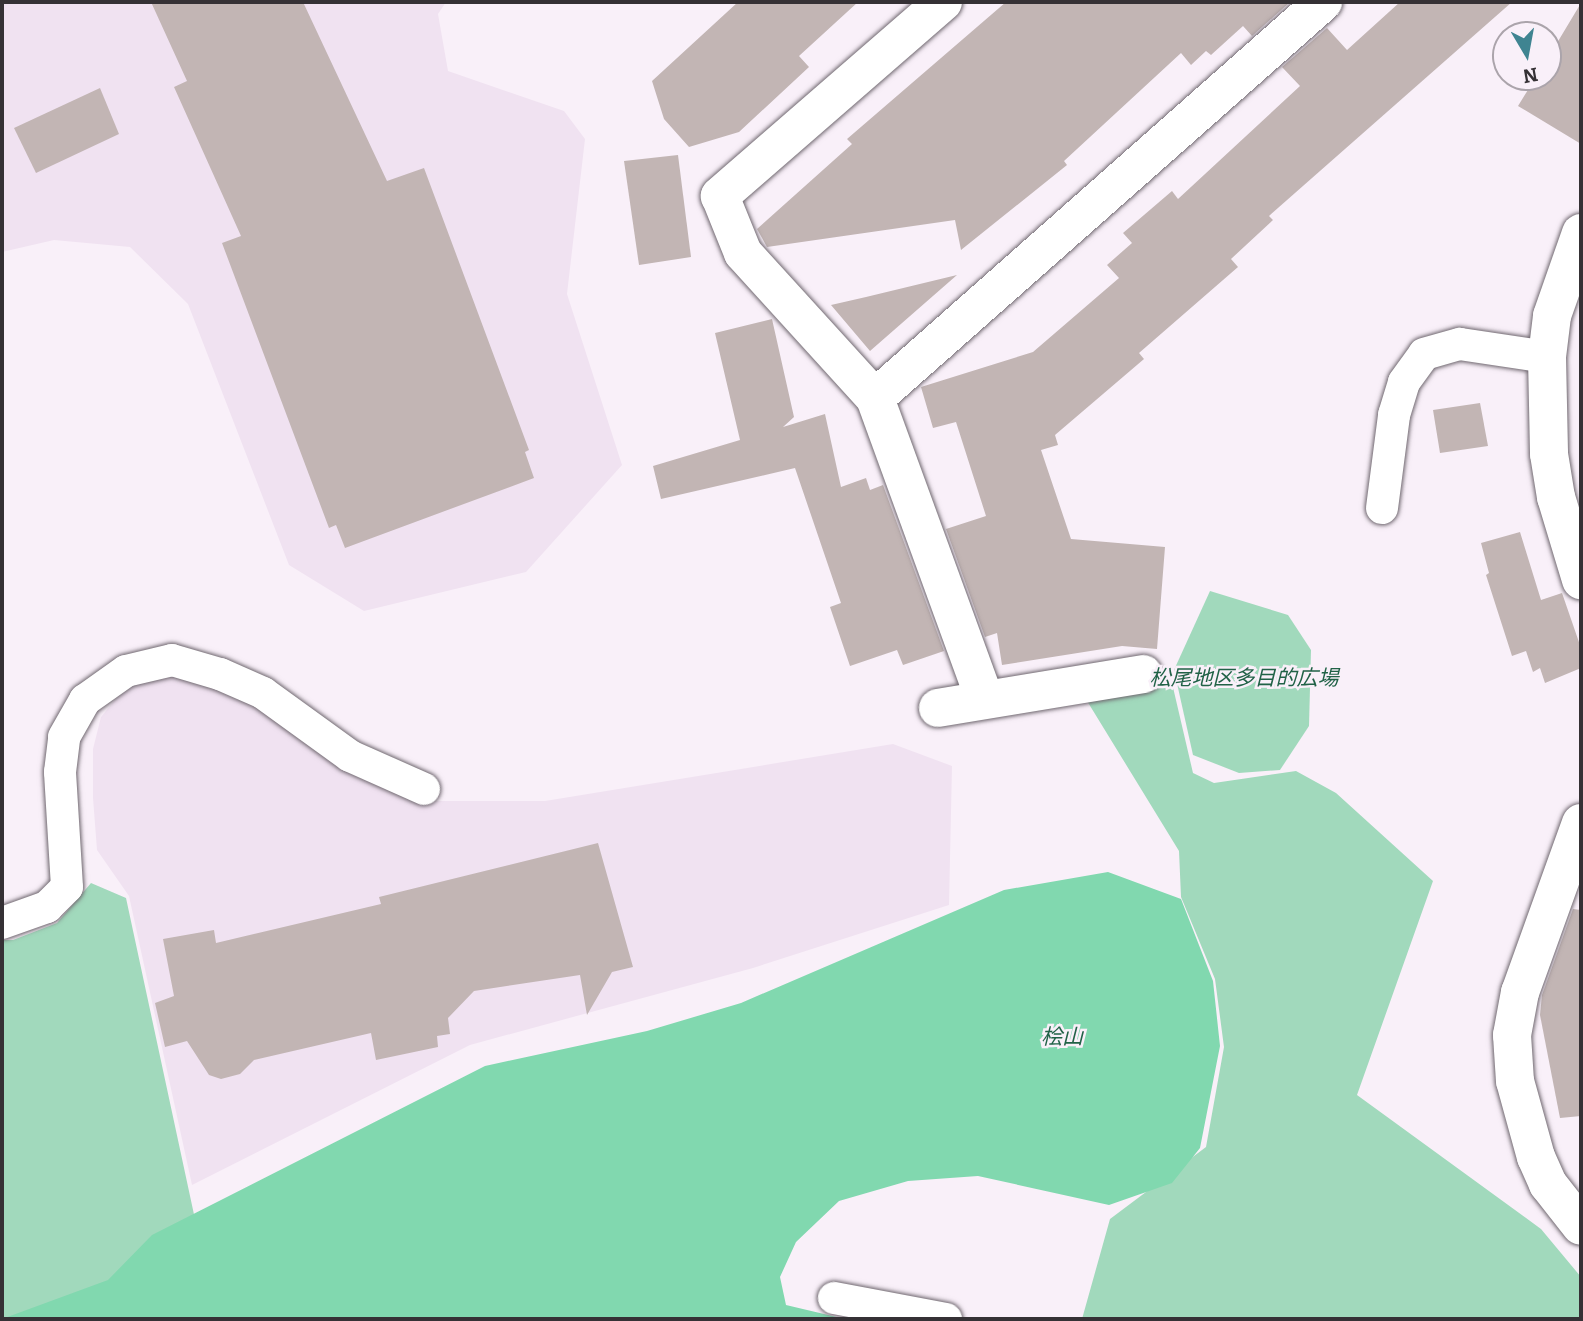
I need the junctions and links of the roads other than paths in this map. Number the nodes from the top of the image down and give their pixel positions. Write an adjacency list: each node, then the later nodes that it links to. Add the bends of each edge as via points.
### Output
1 (943, 2): 5 (street, via 720,196 743,253)
2 (1323, 2): 5 (street)
3 (1581, 233): 4 (street, via 1552,316)
4 (1547, 357): 6 (street, via 1549,454); 7 (lane, via 1460,344 1424,354 1404,382 1394,415)
5 (875, 398): 10 (street)
6 (1568, 494): 8 (street)
7 (1382, 508)
8 (1581, 580)
9 (1143, 674): 10 (street)
10 (984, 698): 11 (street)
11 (938, 708)
12 (424, 789): 14 (lane, via 351,756 263,693 220,674 172,660 126,671 85,700 64,737 60,772 67,887 47,907)
13 (1581, 822): 15 (street, via 1520,992 1512,1035 1516,1082 1536,1157 1548,1184)
14 (2, 923)
15 (1581, 1226)
16 (834, 1298): 17 (lane)
17 (946, 1319)

